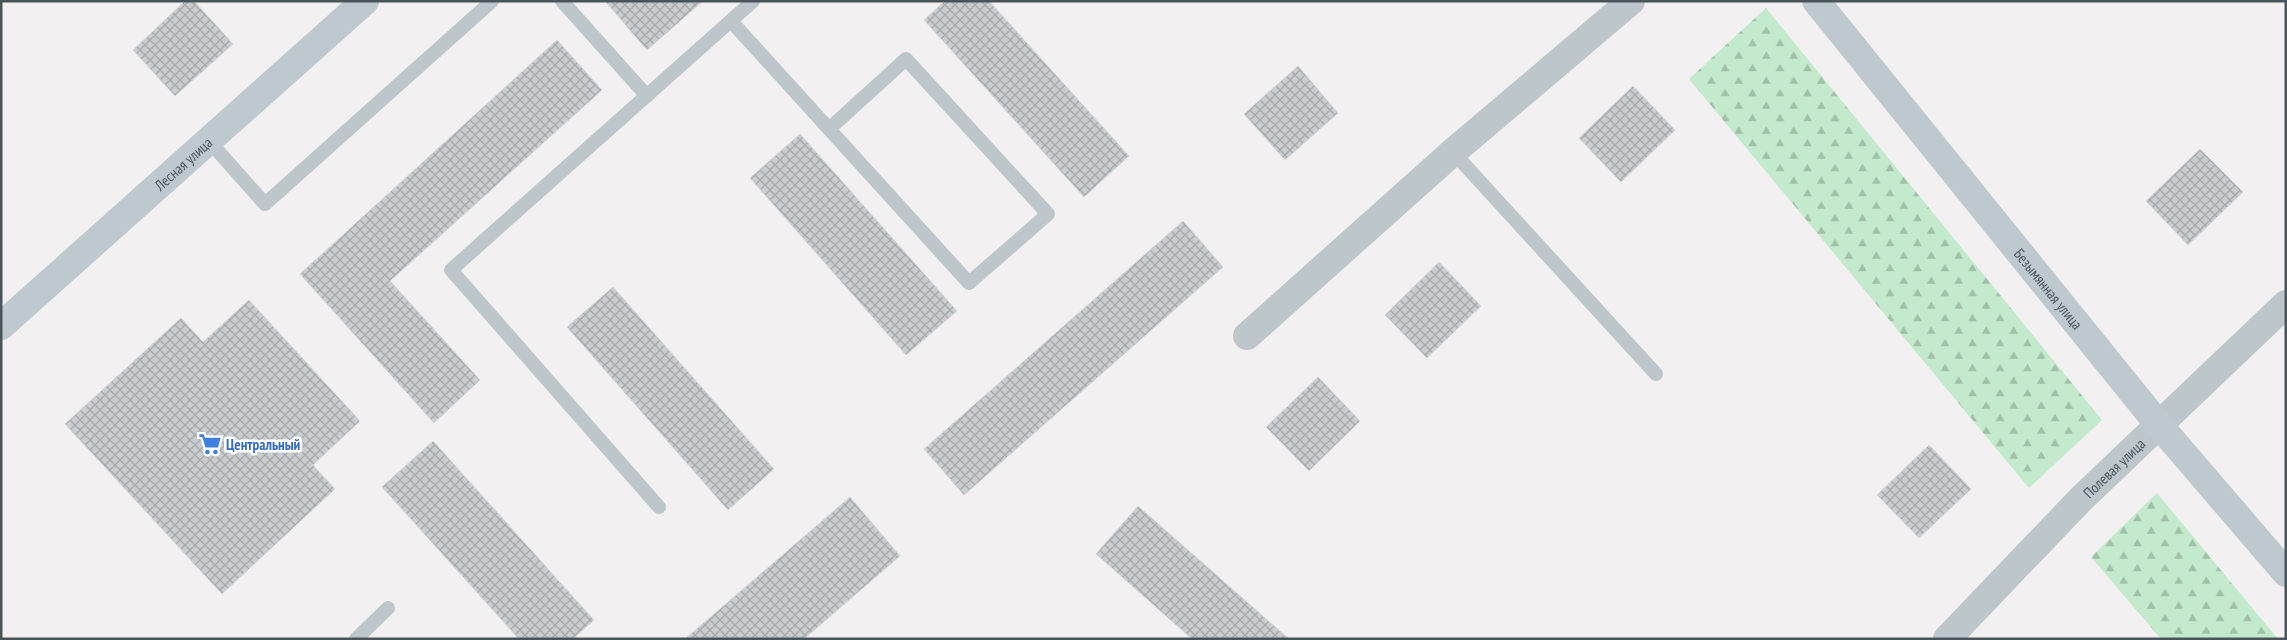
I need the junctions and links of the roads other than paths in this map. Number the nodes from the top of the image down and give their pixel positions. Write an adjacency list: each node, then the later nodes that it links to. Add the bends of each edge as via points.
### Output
1 (365, 1): 10 (street, Лесная улица)
2 (492, 1): 10 (lane, via 265,204)
3 (562, 1): 8 (lane)
4 (753, 1): 7 (lane)
5 (1631, 1): 11 (street)
6 (1816, 1): 16 (street, Безымянная улица)
7 (731, 21): 8 (lane); 9 (lane)
8 (647, 96): 17 (lane, via 451,270)
9 (829, 129): 9 (lane, via 906,59 1048,214 969,283)
10 (209, 141): 13 (street, Лесная улица)
11 (1452, 152): 14 (street); 15 (lane)
12 (2286, 304): 16 (street, Полевая улица)
13 (1, 326)
14 (1247, 336)
15 (1656, 374)
16 (2160, 425): 18 (street, Безымянная улица); 21 (street, Полевая улица, via 2081,499)
17 (659, 507)
18 (2286, 573)
19 (388, 608): 20 (lane)
20 (356, 639)
21 (1947, 639)

